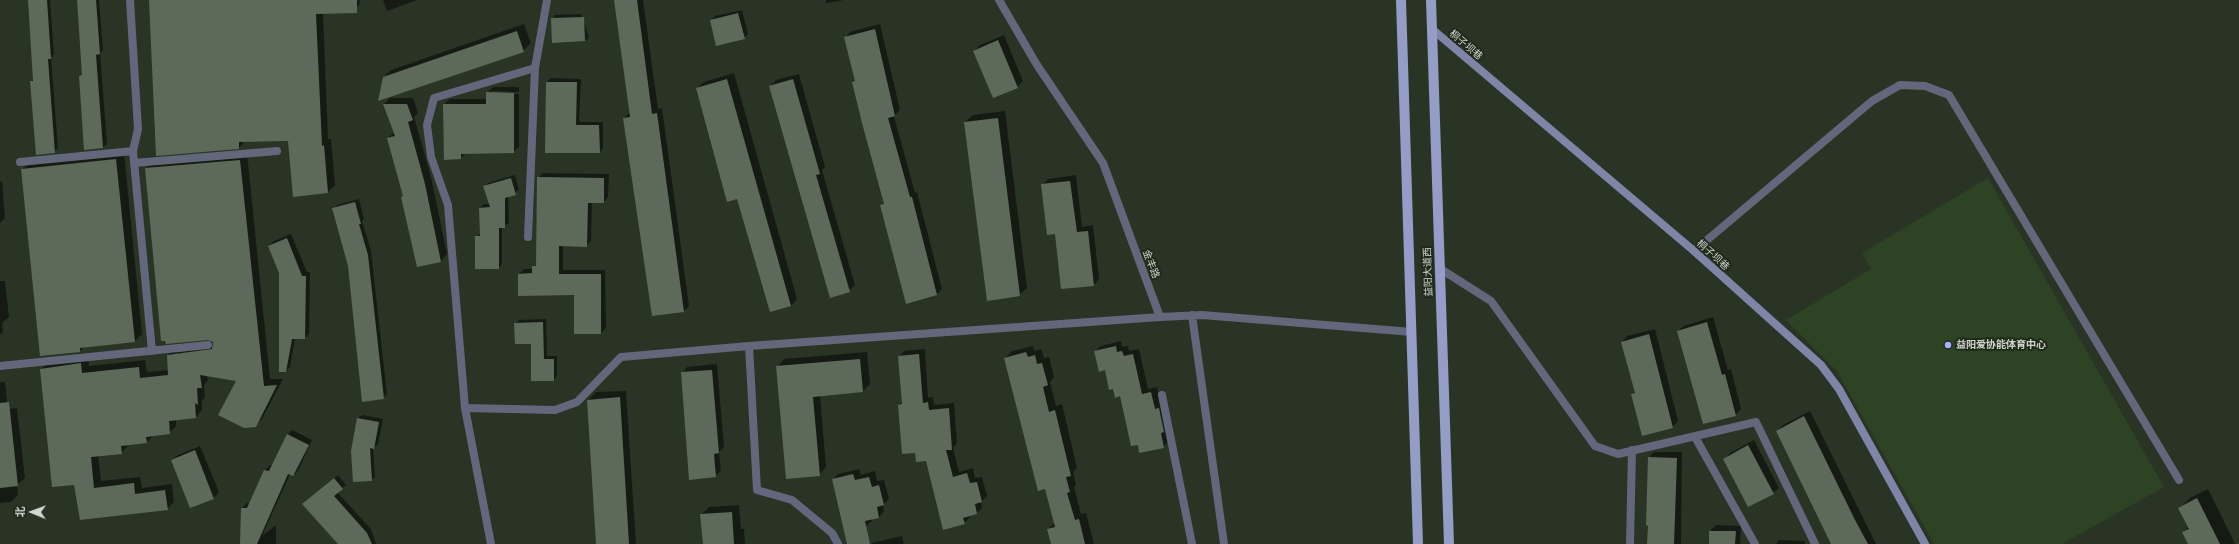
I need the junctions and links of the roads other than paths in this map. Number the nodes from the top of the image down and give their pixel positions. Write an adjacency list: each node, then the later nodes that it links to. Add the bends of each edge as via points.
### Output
1 (130, 0): 9 (street, via 138,129)
2 (547, 0): 7 (street)
3 (999, 0): 16 (street, 金丰路, via 1037,65 1103,163)
4 (1401, 0): 17 (main road, 益阳大道西)
5 (1431, 0): 6 (main road, 益阳大道西)
6 (1432, 29): 13 (street, 桐子坝巷); 14 (main road, 益阳大道西)
7 (535, 68): 12 (street); 23 (street, via 434,98 427,125 431,157 448,205)
8 (277, 150): 11 (street)
9 (133, 151): 10 (street); 11 (street)
10 (20, 162)
11 (134, 163): 20 (street)
12 (528, 237)
13 (1694, 251): 26 (street, via 1872,101 1900,85 1925,86 1950,95); 36 (street, 桐子坝巷, via 1821,364 1838,389)
14 (1440, 268): 25 (street, via 1491,301 1595,446 1618,454); 32 (main road, 益阳大道西)
15 (1192, 315): 16 (street); 17 (street); 30 (street)
16 (1160, 317): 19 (street)
17 (1412, 332): 31 (main road, 益阳大道西)
18 (208, 345): 20 (street)
19 (749, 346): 23 (street, via 621,357 577,402 555,410); 28 (street, via 757,490 792,500 832,533)
20 (152, 351): 21 (street)
21 (0, 366)
22 (1162, 395): 29 (street)
23 (465, 408): 27 (street)
24 (1695, 437): 25 (street); 34 (street); 35 (street, via 1756,422)
25 (1632, 450): 33 (street)
26 (2179, 480)
27 (491, 544)
28 (838, 544)
29 (1192, 544)
30 (1224, 544)
31 (1418, 544)
32 (1449, 544)
33 (1630, 544)
34 (1755, 544)
35 (1815, 544)
36 (1924, 544)

